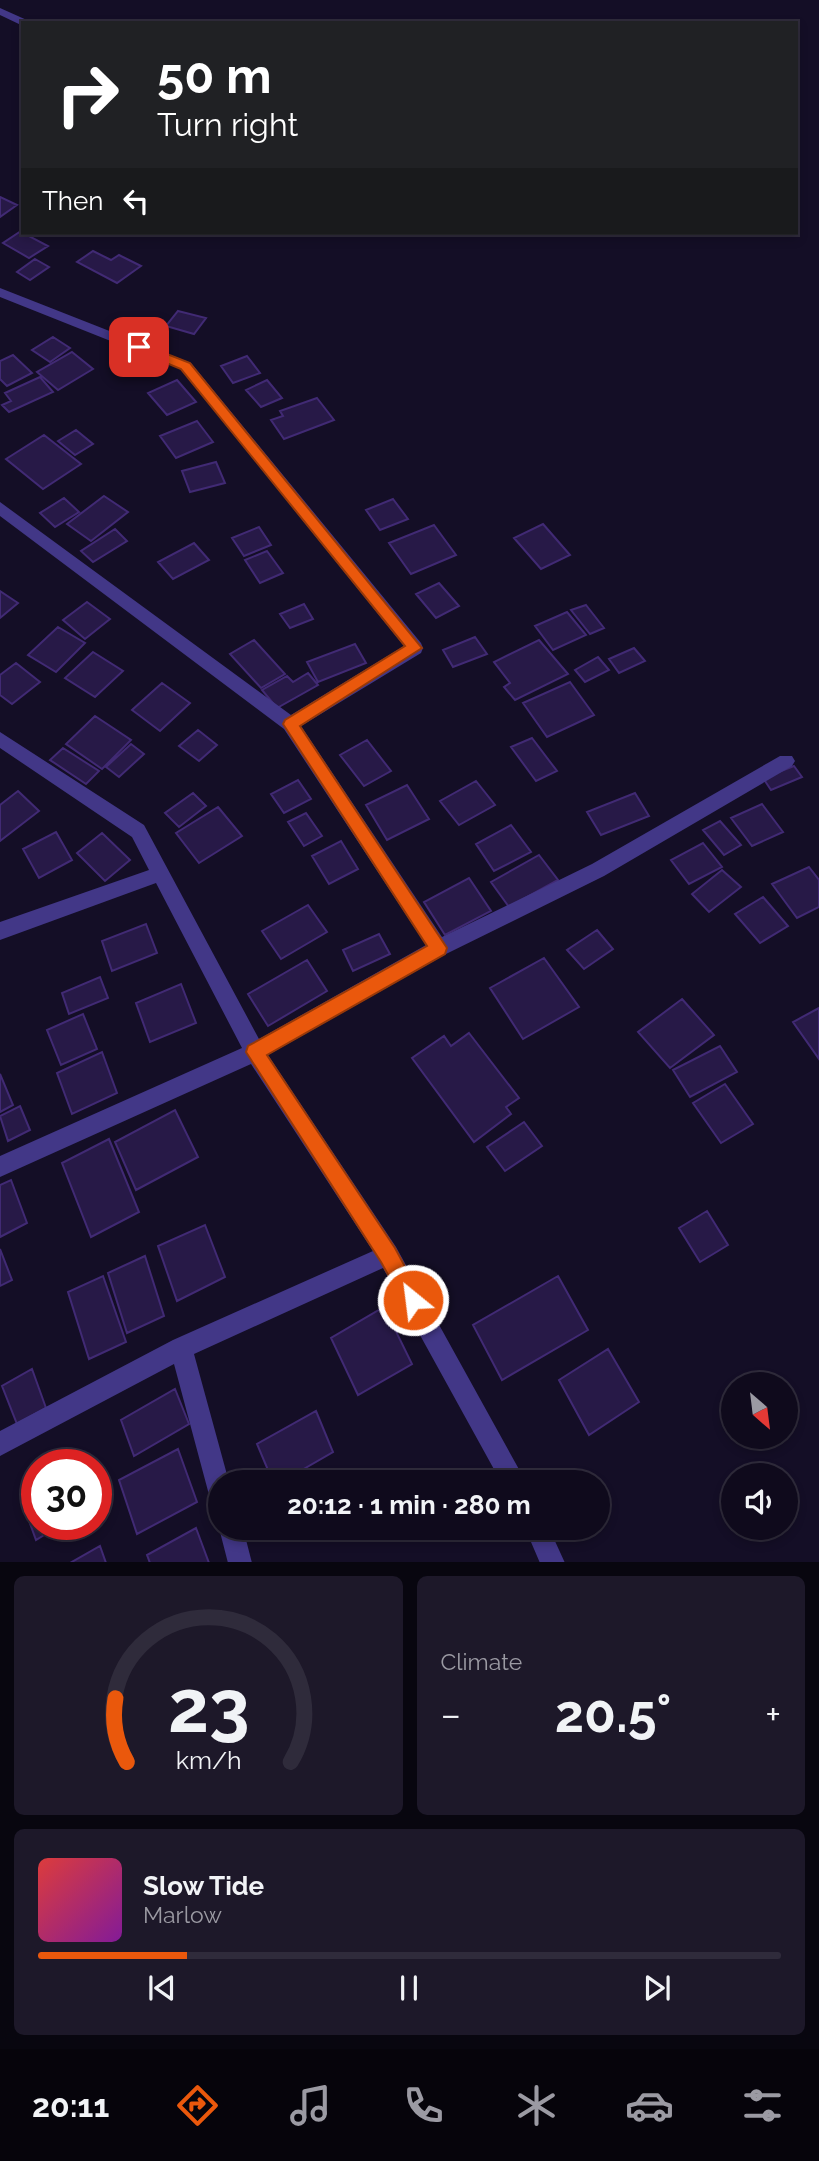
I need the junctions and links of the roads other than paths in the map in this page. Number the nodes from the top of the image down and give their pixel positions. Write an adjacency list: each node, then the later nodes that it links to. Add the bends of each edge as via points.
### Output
1 (0, 11): 2 (street)
2 (21, 21)
3 (0, 292): 5 (street, via 186,366 415,648)
4 (0, 508): 5 (street)
5 (290, 724): 10 (street)
6 (0, 739): 8 (street, via 138,831)
7 (786, 761): 10 (street, via 597,870)
8 (160, 874): 9 (street); 11 (street)
9 (0, 932)
10 (439, 948): 11 (street)
11 (255, 1052): 12 (street); 13 (street)
12 (0, 1167)
13 (388, 1255): 14 (street); 17 (street)
14 (181, 1348): 15 (street); 16 (street)
15 (0, 1444)
16 (214, 1470)
17 (506, 1470)
18 (234, 1540): 20 (street)
19 (543, 1540): 21 (street)
20 (240, 1562)
21 (554, 1562)

